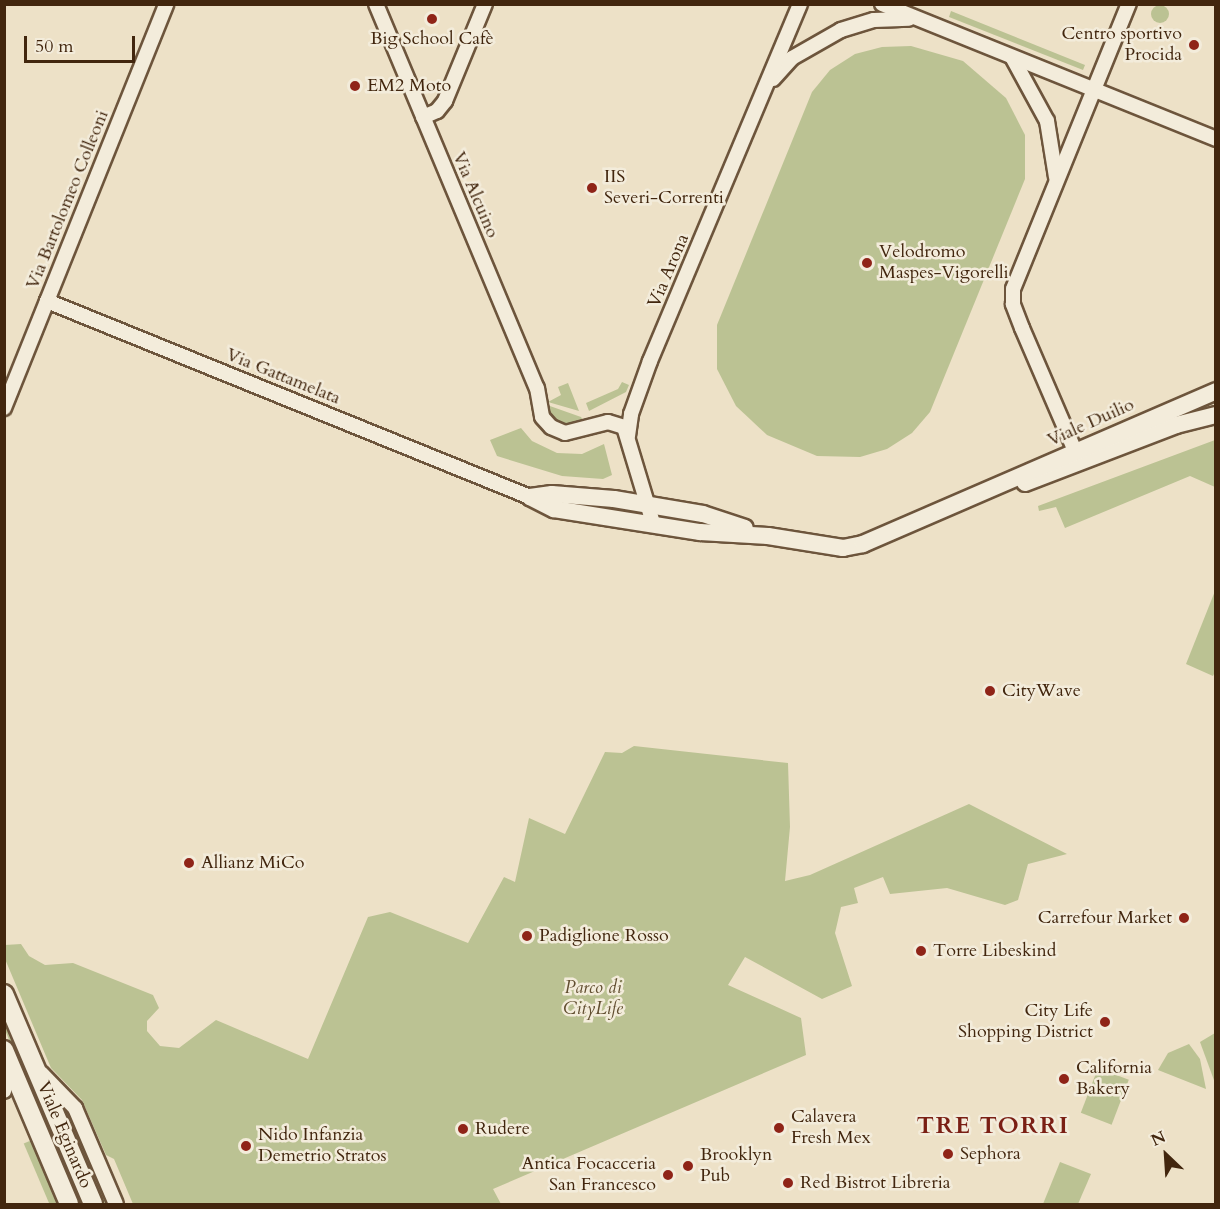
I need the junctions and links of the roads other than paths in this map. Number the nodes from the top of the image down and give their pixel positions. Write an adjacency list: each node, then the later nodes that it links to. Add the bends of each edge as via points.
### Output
1 (166, 4): 14 (street, Via Bartolomeo Colleoni)
2 (376, 4): 11 (street, Via Alcuino)
3 (485, 4): 11 (street, via 445,101 437,111)
4 (800, 4): 9 (street, Via Arona)
5 (882, 4): 7 (street)
6 (1129, 4): 10 (street)
7 (918, 19): 8 (street); 9 (street, Via Arona, via 874,20 841,30 792,58)
8 (1012, 57): 10 (street); 13 (street, via 1047,121)
9 (765, 87): 18 (street, Via Arona, via 650,361 631,414)
10 (1094, 90): 12 (street); 13 (street)
11 (423, 117): 18 (street, Via Alcuino, via 540,400 544,420 560,432 613,422 624,427)
12 (1215, 139)
13 (1056, 180): 19 (street, via 1013,289 1013,304)
14 (47, 301): 16 (street, Via Bartolomeo Colleoni); 21 (street, Via Gattamelata)
15 (1215, 391): 19 (street, Viale Duilio)
16 (4, 408)
17 (1215, 415): 20 (street, Viale Duilio, via 1176,425 1052,475)
18 (628, 437): 22 (street)
19 (1075, 451): 20 (street, Viale Duilio)
20 (984, 492): 24 (street, Viale Duilio, via 863,544 843,548)
21 (530, 497): 22 (street, Viale Duilio, via 552,494); 23 (street, Viale Duilio, via 555,509)
22 (646, 504): 23 (street); 24 (street, Viale Duilio, via 703,514)
23 (653, 523): 24 (street, Viale Duilio, via 700,532)
24 (768, 536)
25 (4, 994): 27 (main road, Viale Eginardo)
26 (7, 1056): 28 (street); 29 (main road, Viale Eginardo)
27 (34, 1065): 30 (main road, Viale Eginardo); 31 (street, Viale Eginardo, via 75,1108)
28 (4, 1091)
29 (69, 1204)
30 (93, 1204)
31 (116, 1204)

